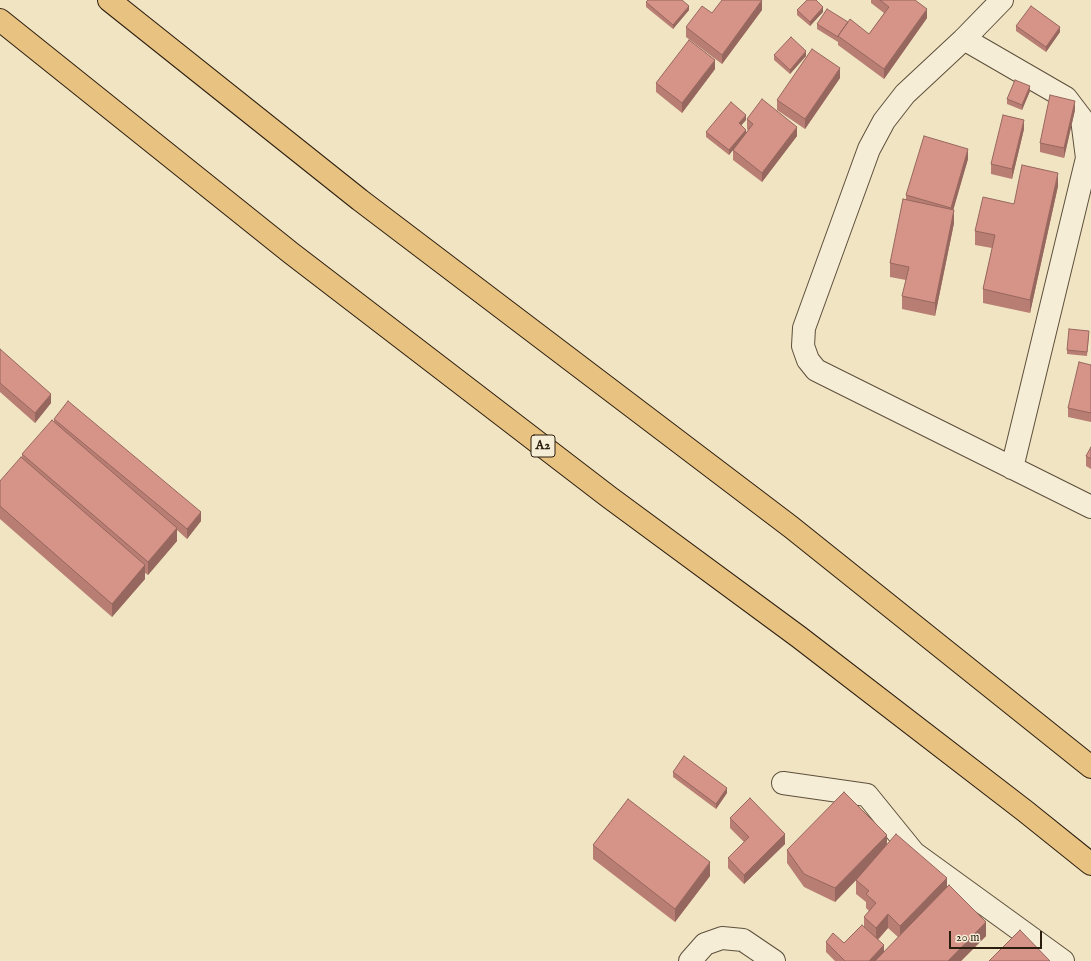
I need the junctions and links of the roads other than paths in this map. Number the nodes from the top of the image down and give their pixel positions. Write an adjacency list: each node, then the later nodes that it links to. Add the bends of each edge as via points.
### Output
1 (109, 0): 7 (highway, via 360,200 791,527)
2 (1002, 0): 4 (street)
3 (0, 20): 9 (highway, A2, via 304,263 609,497 799,636)
4 (964, 39): 5 (street, via 1066,98 1082,119 1087,158); 5 (street, via 905,94 884,121 875,138 804,328 803,346 808,360 816,370)
5 (1012, 468): 6 (street)
6 (1091, 507)
7 (1091, 767)
8 (783, 783): 12 (street, via 867,795 914,853)
9 (1091, 864)
10 (690, 961): 11 (street, via 705,944 722,938 743,940)
11 (774, 961)
12 (1063, 961)

